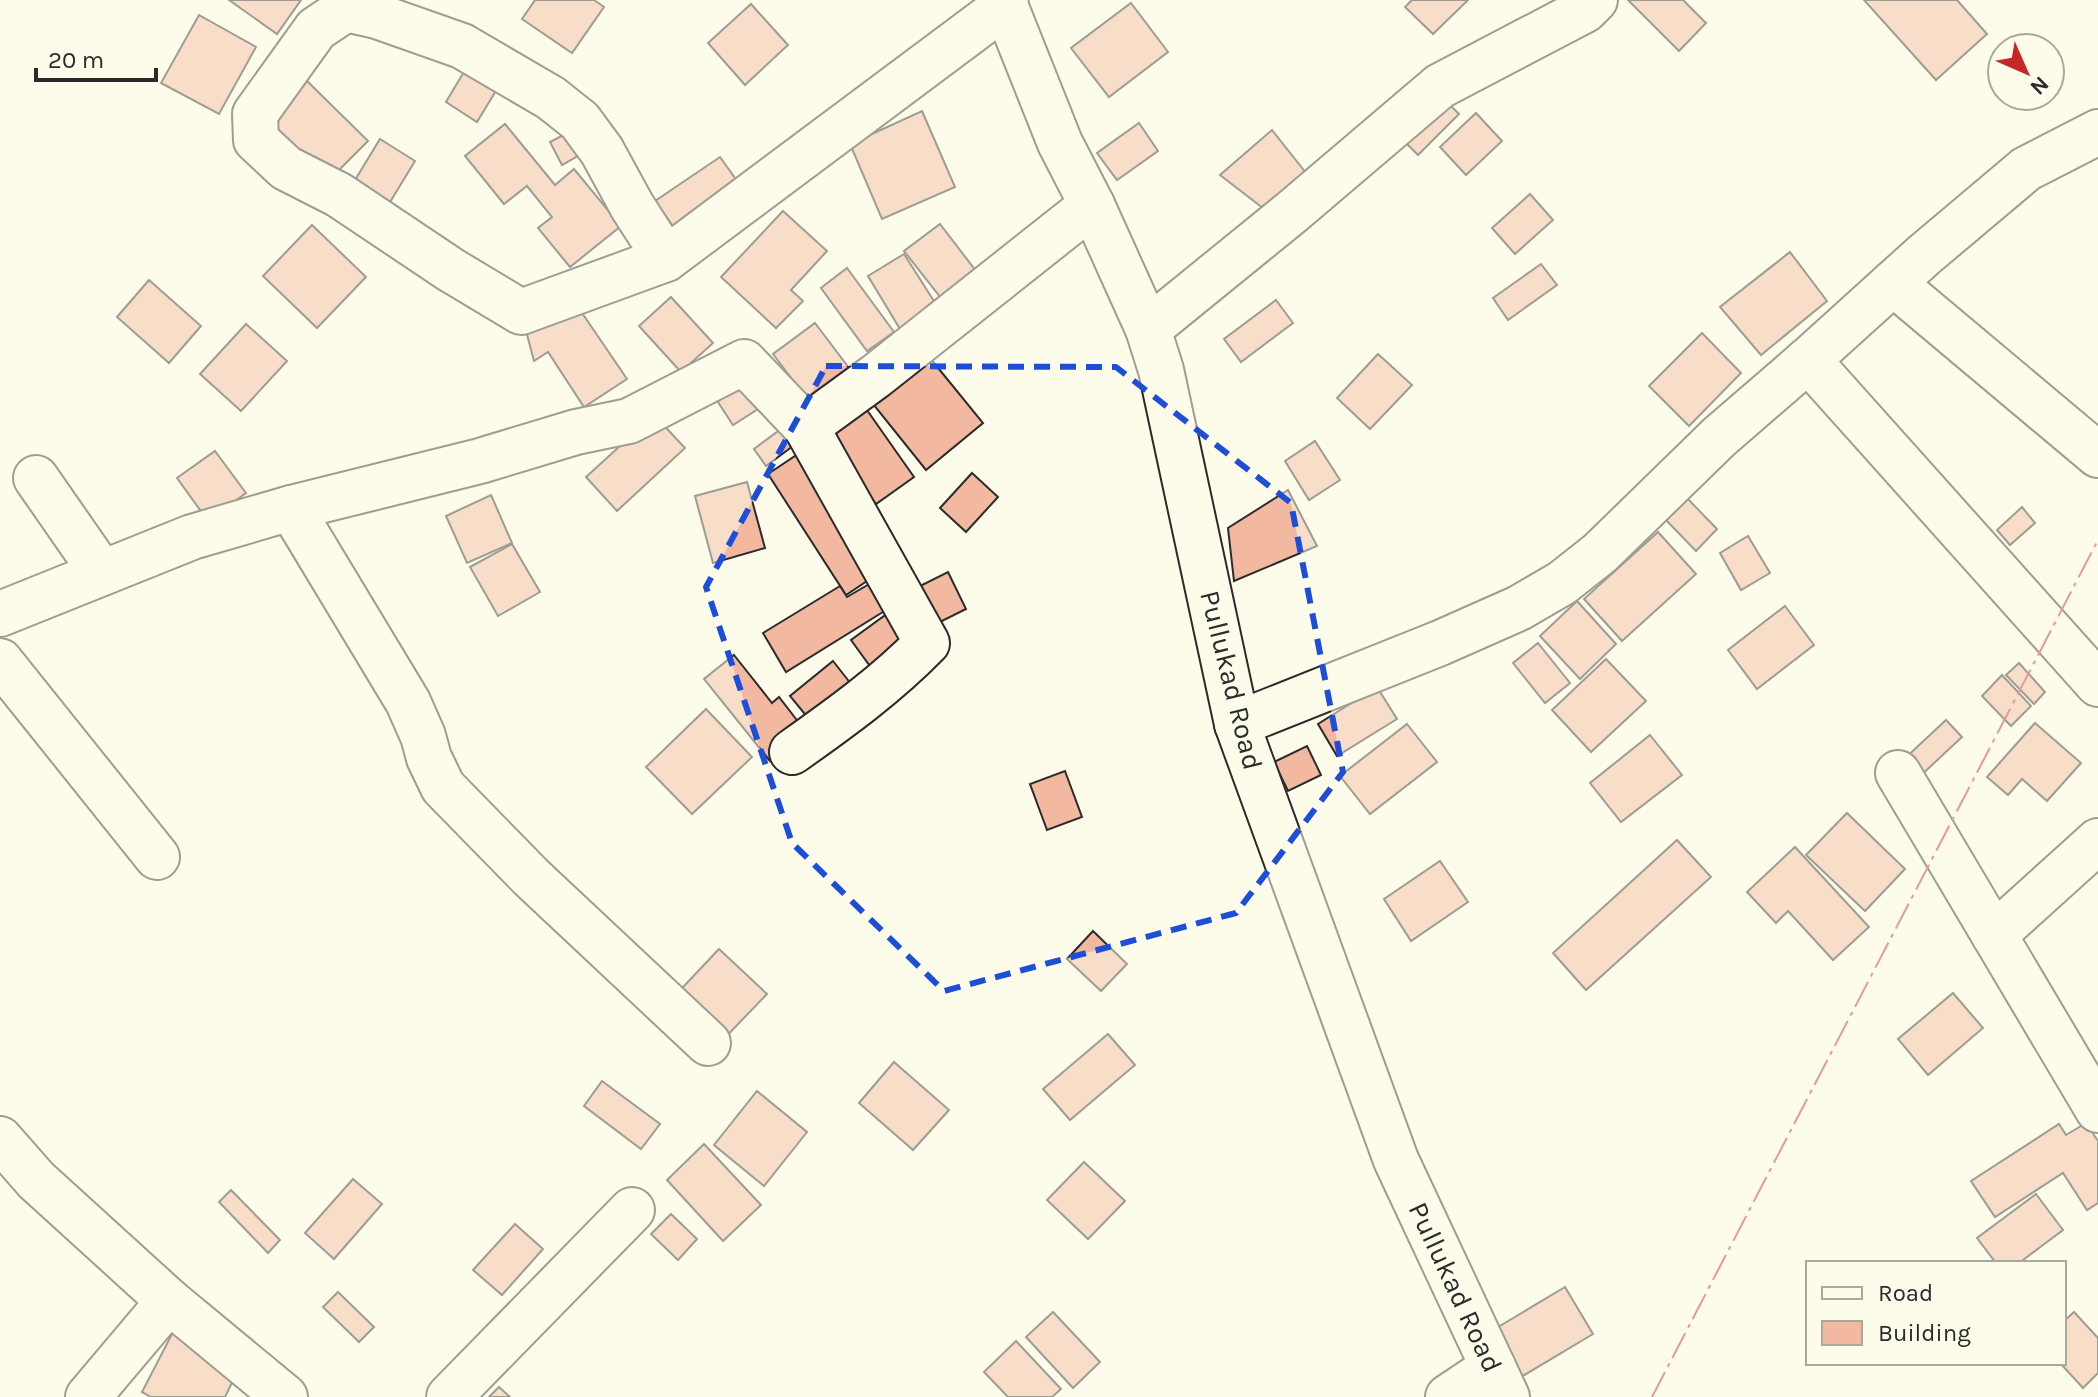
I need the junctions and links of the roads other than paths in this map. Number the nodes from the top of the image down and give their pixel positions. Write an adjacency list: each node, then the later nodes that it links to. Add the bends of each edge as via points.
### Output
1 (1595, 0): 7 (street, via 1440,86)
2 (1005, 3): 4 (street, Pullukad Road, via 1060,143); 5 (street)
3 (2098, 132): 6 (street, via 2026,169)
4 (1092, 205): 7 (street, Pullukad Road); 9 (street)
5 (666, 259): 5 (street, via 521,312 339,195 286,168 256,140 255,114 316,29 346,9 462,46 580,121)
6 (1893, 283): 8 (street); 10 (street)
7 (1148, 329): 17 (street, Pullukad Road)
8 (1808, 360): 16 (street); 17 (street, via 1562,583 1440,643)
9 (806, 427): 12 (street, via 744,362 629,421); 18 (street, via 927,643 899,672)
10 (2098, 455)
11 (36, 478): 13 (street)
12 (291, 508): 13 (street, via 192,537); 23 (street, via 408,702 443,787)
13 (102, 573): 14 (street)
14 (0, 614)
15 (0, 661): 21 (street)
16 (2098, 684)
17 (1237, 724): 28 (street, Pullukad Road, via 1396,1160)
18 (792, 752)
19 (1898, 773): 22 (street)
20 (2098, 841): 22 (street)
21 (157, 857)
22 (1994, 935): 24 (street)
23 (708, 1043)
24 (2098, 1110)
25 (0, 1139): 27 (street, via 36,1180)
26 (632, 1210): 31 (street)
27 (169, 1301): 29 (street); 30 (street)
28 (1500, 1382): 32 (street)
29 (88, 1397)
30 (285, 1397)
31 (449, 1397)
32 (1448, 1397)

